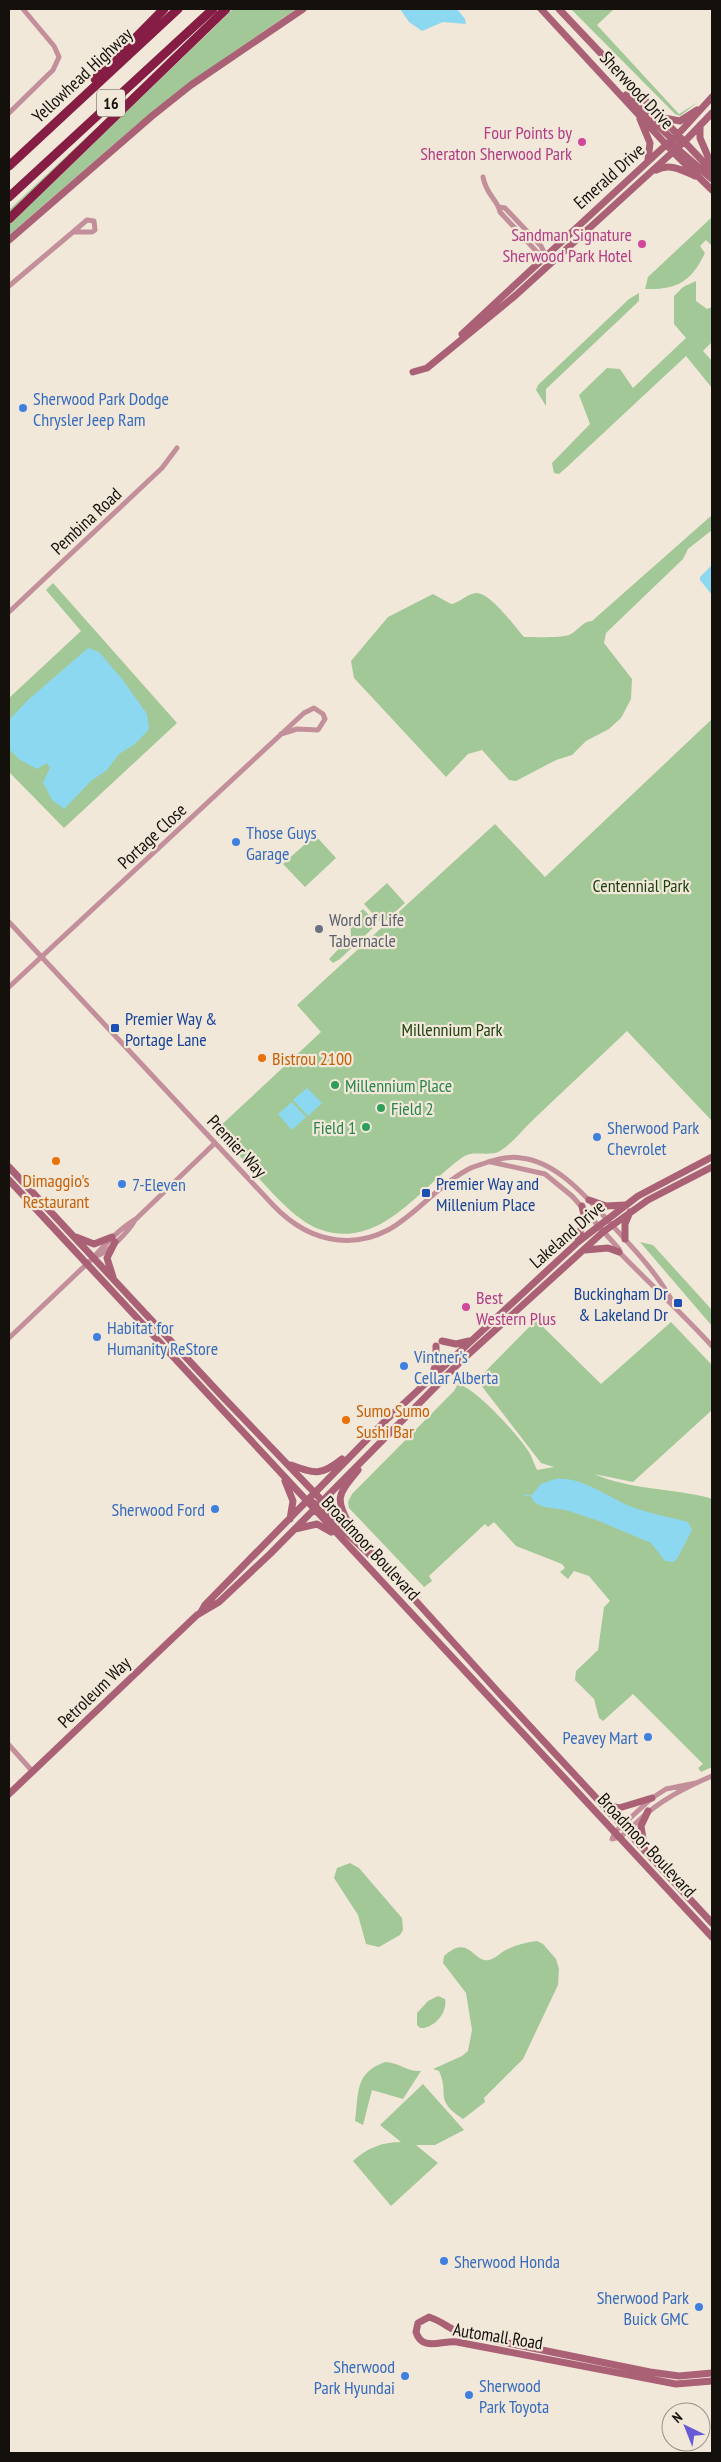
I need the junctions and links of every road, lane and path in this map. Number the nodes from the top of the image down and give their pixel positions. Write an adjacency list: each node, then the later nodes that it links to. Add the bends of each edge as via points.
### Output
1 (24, 9): 12 (street, via 59,57 53,70)
2 (164, 9): 11 (highway, via 107,65)
3 (178, 9): 11 (highway, Yellowhead Highway / 16)
4 (213, 9): 29 (highway, 16)
5 (226, 9): 30 (highway)
6 (303, 9): 32 (main road, via 190,85)
7 (541, 9): 9 (main road, Sherwood Drive)
8 (559, 9): 15 (main road, Sherwood Drive)
9 (617, 90): 14 (main road, Sherwood Drive); 18 (main road, via 627,95)
10 (712, 96): 15 (main road, via 680,121); 18 (main road, Emerald Drive)
11 (67, 112): 20 (highway, Yellowhead Highway / 16)
12 (9, 113)
13 (712, 113): 16 (main road)
14 (638, 114): 18 (main road, Sherwood Drive); 19 (main road, via 650,143)
15 (663, 118): 18 (main road, Sherwood Drive)
16 (700, 127): 17 (main road); 21 (main road, via 700,138)
17 (685, 141): 18 (main road, Sherwood Drive); 22 (main road, Sherwood Drive)
18 (672, 144): 19 (main road, Emerald Drive); 23 (main road, Emerald Drive); 25 (main road); 26 (main road, Sherwood Drive); 28 (main road)
19 (648, 160): 33 (main road, Emerald Drive)
20 (9, 166)
21 (712, 166)
22 (712, 171)
23 (647, 176): 26 (main road, via 665,166); 28 (main road, Emerald Drive)
24 (483, 177): 33 (street, via 486,190 500,212 537,252)
25 (712, 179)
26 (701, 180): 27 (main road, Sherwood Drive)
27 (712, 190)
28 (625, 195): 34 (main road, Emerald Drive)
29 (9, 197)
30 (9, 219)
31 (73, 232): 35 (street)
32 (9, 240)
33 (545, 255): 34 (street); 36 (main road, Emerald Drive)
34 (552, 262): 36 (main road, Emerald Drive)
35 (9, 286)
36 (448, 349): 37 (main road, Emerald Drive, via 427,368)
37 (413, 372)
38 (177, 448): 39 (street, Pembina Road, via 162,468)
39 (9, 612)
40 (281, 734): 40 (street, Portage Close, via 297,729 318,730 325,720 323,714 314,708 308,710); 42 (street, Portage Close)
41 (9, 922): 42 (street, Premier Way)
42 (42, 958): 43 (street, Portage Close); 44 (street, Premier Way)
43 (9, 988)
44 (215, 1143): 46 (street, Premier Way, via 293,1224 317,1236 349,1241 390,1230 452,1179 469,1168); 60 (street)
45 (712, 1157): 51 (main road, Lakeland Drive)
46 (490, 1162): 50 (street, Premier Way, via 503,1157 523,1158 568,1180); 52 (street, via 545,1174)
47 (9, 1167): 58 (main road, Broadmoor Boulevard)
48 (712, 1167): 53 (main road, Lakeland Drive)
49 (9, 1180): 65 (main road, Broadmoor Boulevard)
50 (589, 1200): 51 (main road, via 606,1206); 54 (street, Premier Way)
51 (625, 1204): 54 (main road, Lakeland Drive)
52 (582, 1206): 55 (street); 61 (main road, via 584,1215)
53 (630, 1212): 56 (main road, Lakeland Drive); 59 (main road)
54 (606, 1218): 55 (main road, Lakeland Drive); 56 (street, Premier Way)
55 (598, 1225): 57 (street); 61 (main road, Lakeland Drive)
56 (612, 1225): 57 (main road, Lakeland Drive); 59 (street, Premier Way)
57 (603, 1232): 62 (main road, Lakeland Drive); 63 (street)
58 (71, 1234): 60 (main road, via 94,1244); 64 (main road, Broadmoor Boulevard)
59 (624, 1239): 67 (street, Premier Way, via 666,1289)
60 (114, 1240): 64 (street, via 101,1247); 66 (main road, via 107,1258)
61 (578, 1242): 69 (main road, Lakeland Drive)
62 (584, 1250): 63 (main road, via 608,1248); 74 (main road, Lakeland Drive, via 460,1362)
63 (619, 1252): 67 (street, via 660,1294)
64 (94, 1257): 65 (street); 66 (main road, Broadmoor Boulevard)
65 (87, 1264): 68 (street); 77 (main road, Broadmoor Boulevard)
66 (114, 1280): 76 (main road, Broadmoor Boulevard)
67 (672, 1301): 72 (street)
68 (9, 1338)
69 (472, 1340): 70 (main road, via 456,1344); 73 (main road, Lakeland Drive)
70 (442, 1341)
71 (436, 1346): 73 (main road, via 436,1364)
72 (712, 1346)
73 (431, 1377): 75 (main road, Lakeland Drive)
74 (390, 1432): 80 (main road, Lakeland Drive); 83 (main road, via 351,1478 341,1496 339,1507)
75 (366, 1440): 76 (main road, via 325,1471 312,1473); 78 (main road, Lakeland Drive)
76 (289, 1464): 78 (main road, Broadmoor Boulevard)
77 (279, 1471): 79 (main road, Broadmoor Boulevard); 81 (main road, via 293,1502)
78 (315, 1493): 79 (main road, Lakeland Drive); 80 (main road, Broadmoor Boulevard)
79 (307, 1501): 80 (main road, Broadmoor Boulevard); 81 (main road, Petroleum Way)
80 (318, 1505): 82 (main road, Petroleum Way); 83 (main road, Broadmoor Boulevard); 84 (main road, Broadmoor Boulevard); 85 (main road, via 367,1554)
81 (290, 1519): 86 (main road, Petroleum Way, via 205,1605)
82 (292, 1530): 84 (main road, via 317,1524); 86 (main road, Petroleum Way, via 219,1602)
83 (354, 1533): 85 (main road, Broadmoor Boulevard)
84 (340, 1537): 97 (main road, Broadmoor Boulevard)
85 (378, 1559): 93 (main road, Broadmoor Boulevard)
86 (201, 1613): 88 (main road, Petroleum Way)
87 (9, 1745): 88 (street)
88 (34, 1772): 91 (main road, Petroleum Way)
89 (712, 1776): 90 (street)
90 (696, 1783): 92 (street, via 666,1789); 94 (street)
91 (9, 1794)
92 (652, 1798): 93 (main road, via 619,1808); 95 (street)
93 (601, 1804): 95 (main road, Broadmoor Boulevard)
94 (648, 1811): 96 (street); 98 (main road, via 641,1826)
95 (621, 1826): 96 (main road, Broadmoor Boulevard); 97 (street)
96 (627, 1832): 97 (street); 98 (main road, Broadmoor Boulevard)
97 (617, 1835): 100 (main road, Broadmoor Boulevard)
98 (646, 1852): 99 (main road, Broadmoor Boulevard)
99 (712, 1923)
100 (712, 1936)
101 (712, 2373): 102 (main road, Automall Road, via 679,2376 642,2370 463,2334 430,2317 418,2323 416,2332 426,2344 457,2342 676,2384)
102 (712, 2381)

